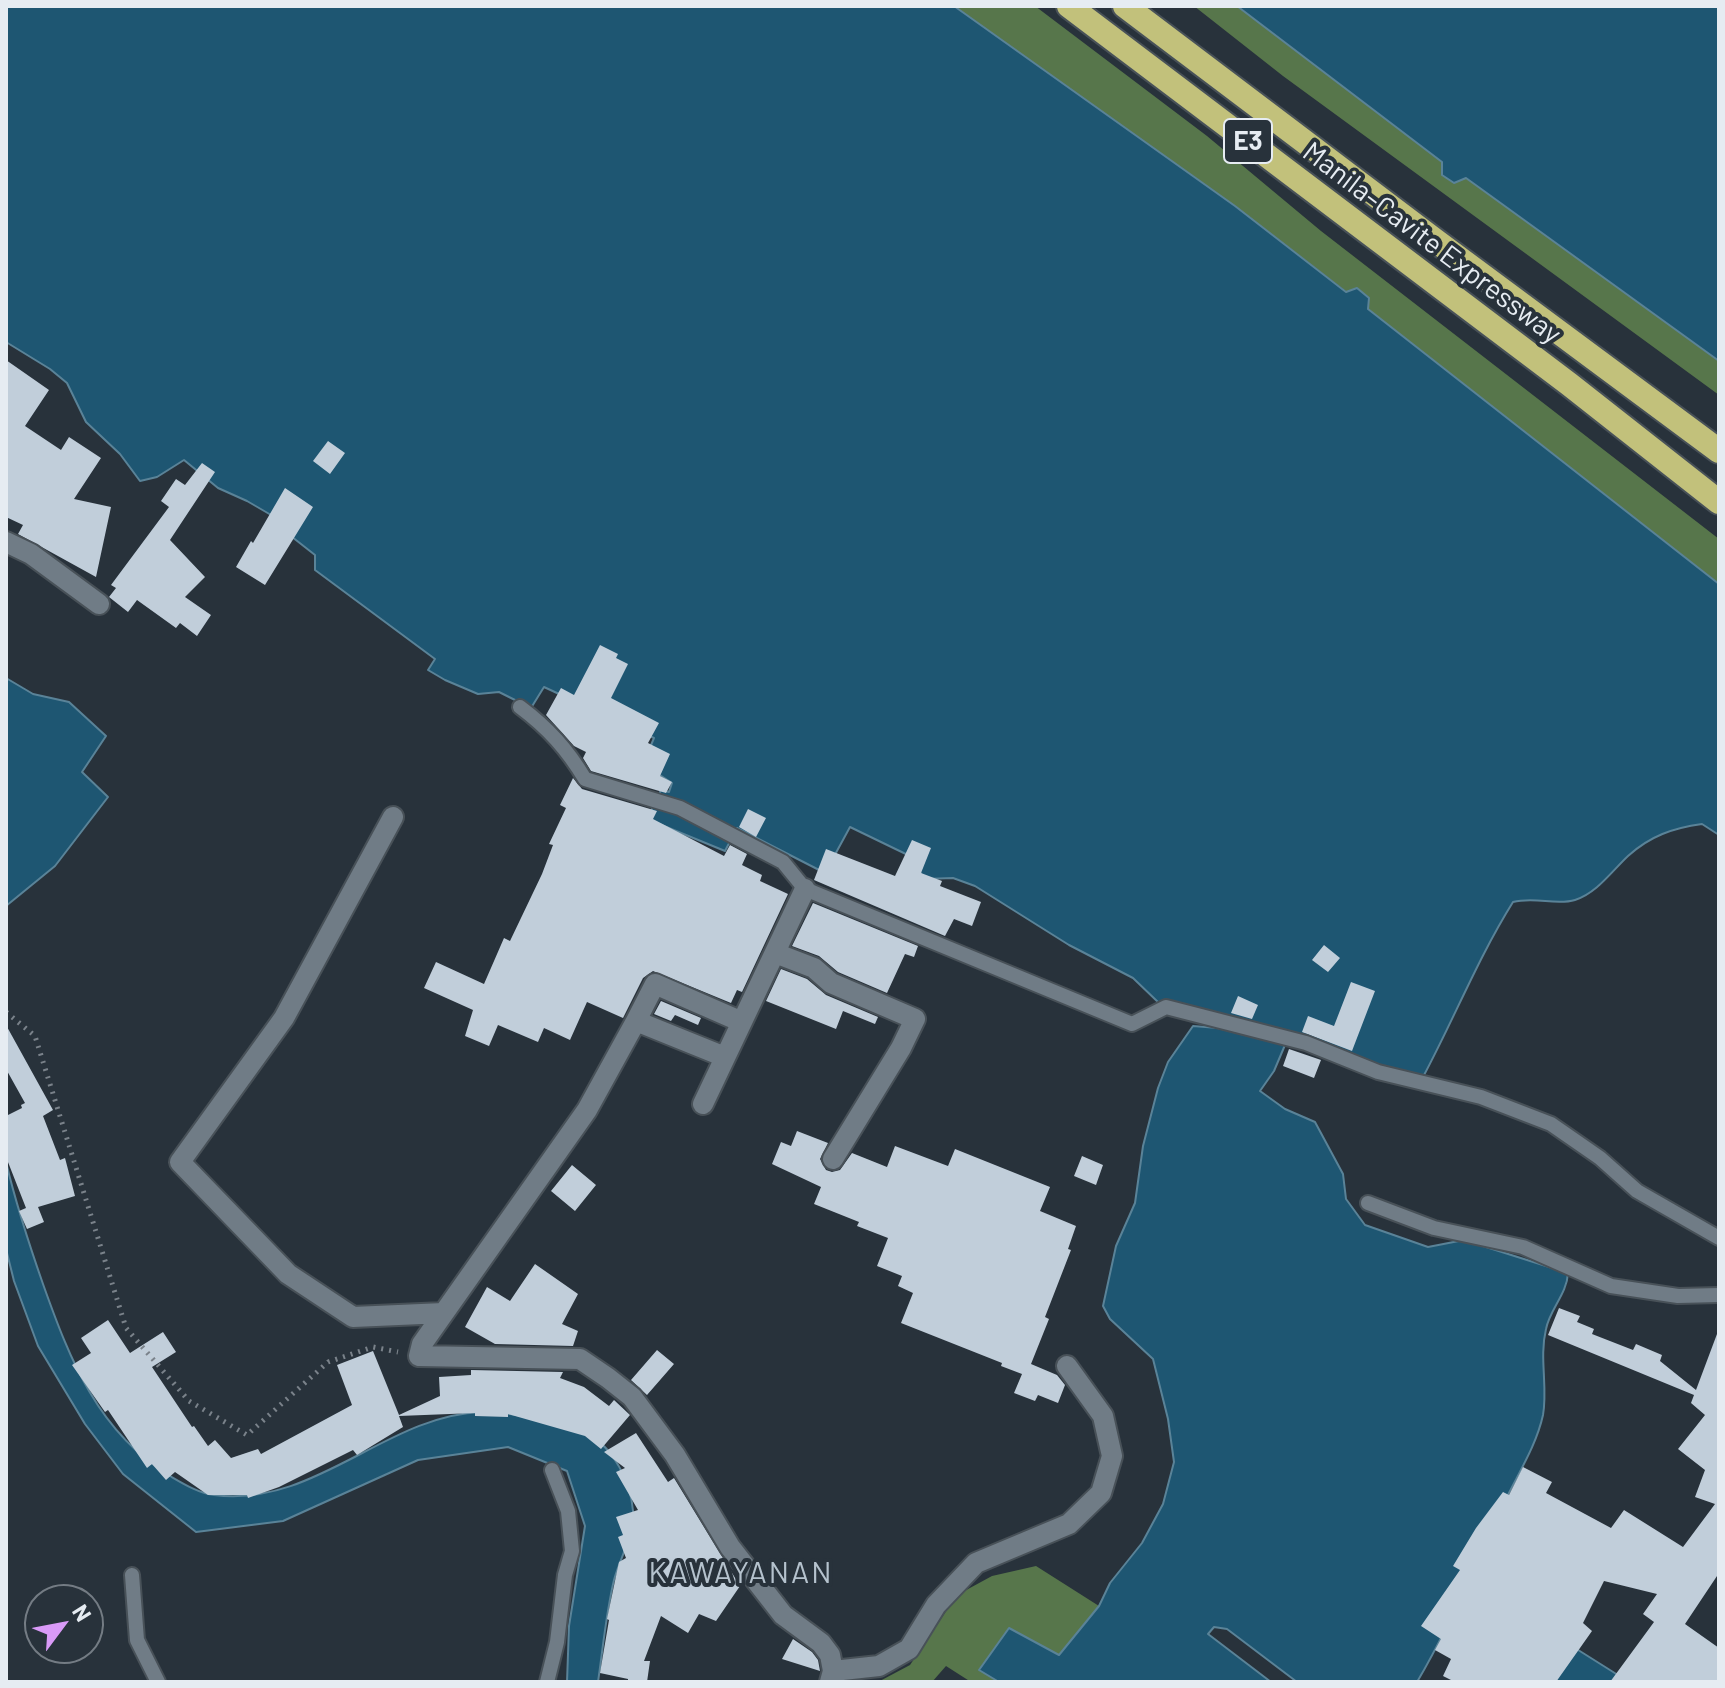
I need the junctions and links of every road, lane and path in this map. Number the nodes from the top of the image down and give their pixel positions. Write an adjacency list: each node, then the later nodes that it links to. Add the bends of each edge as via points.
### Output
1 (1069, 6): 4 (highway, Manila–Cavite Expressway / E3)
2 (1125, 6): 3 (highway, Manila–Cavite Expressway / E3)
3 (1719, 451)
4 (1717, 500)
5 (6, 542): 6 (street)
6 (99, 604)
7 (520, 707): 9 (lane, via 566,748 585,779 680,808 783,862)
8 (393, 817): 20 (street, via 284,1018 180,1162 288,1274 353,1317)
9 (805, 889): 10 (street); 18 (lane, via 1132,1024 1166,1007 1306,1043 1378,1072 1481,1097 1551,1124 1637,1191)
10 (775, 953): 13 (street); 16 (street, via 915,1019)
11 (6, 1012): 21 (path, via 35,1036 126,1328 189,1401 247,1435 328,1362 373,1347)
12 (636, 1021): 13 (street, via 655,984); 14 (street); 20 (street, via 587,1110)
13 (742, 1022): 14 (street)
14 (725, 1057): 15 (street)
15 (703, 1104)
16 (833, 1159)
17 (1368, 1203): 19 (lane, via 1434,1228 1523,1247 1611,1286 1678,1296)
18 (1719, 1238)
19 (1719, 1295)
20 (444, 1313): 21 (street)
21 (419, 1356): 25 (street, via 580,1359 608,1378 632,1397 675,1455 730,1547 783,1615 830,1655)
22 (1067, 1366): 25 (street, via 1103,1416 1112,1456 1101,1493 1069,1524 976,1563 936,1605 909,1649 879,1666)
23 (552, 1470): 27 (lane, via 568,1511 572,1551)
24 (132, 1575): 26 (lane, via 137,1640)
25 (832, 1677)
26 (158, 1682)
27 (547, 1682)

